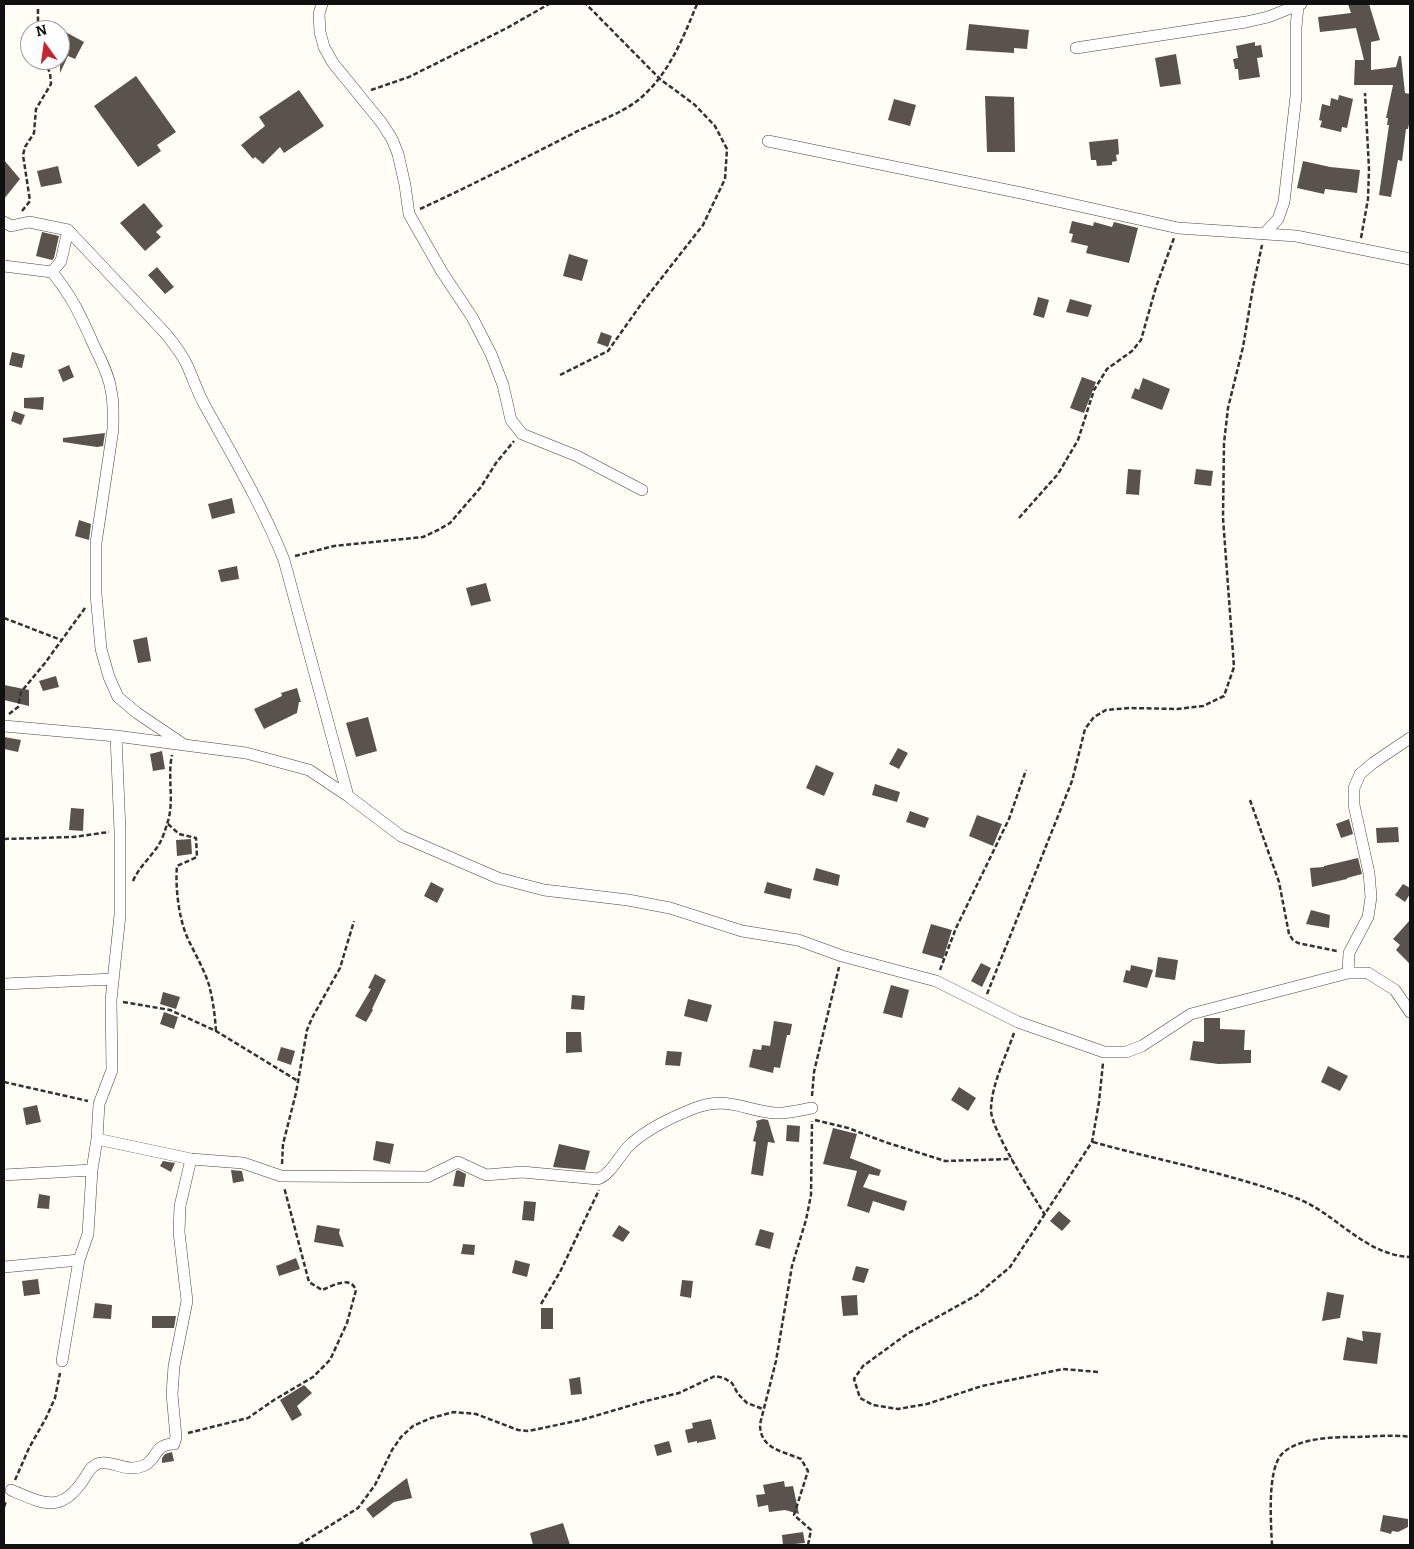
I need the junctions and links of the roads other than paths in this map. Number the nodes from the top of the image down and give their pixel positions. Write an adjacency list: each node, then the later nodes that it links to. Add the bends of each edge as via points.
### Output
1 (322, 4): 11 (street, via 319,14 324,47 333,64 392,139 404,178 409,214 491,354 504,385 511,420 522,434 576,456)
2 (1300, 5): 3 (street, via 1246,22); 7 (street, via 1296,27 1296,96 1286,193 1278,219)
3 (1076, 48)
4 (768, 141): 7 (street, via 1178,228)
5 (7, 224): 6 (street, via 29,222)
6 (68, 230): 10 (street, via 61,261); 16 (street, via 177,348 270,525 284,560)
7 (1264, 234): 8 (street, via 1296,236)
8 (1410, 259)
9 (4, 266): 10 (street)
10 (52, 272): 15 (street, via 78,310 111,389 113,429 96,543 101,649 118,697)
11 (642, 490)
12 (4, 726): 13 (street)
13 (116, 736): 15 (street); 18 (street, via 120,915)
14 (1410, 738): 17 (street, via 1373,762 1360,774 1354,788 1354,805 1369,873 1371,898 1368,918 1349,953)
15 (186, 746): 16 (street, via 246,753 309,770)
16 (348, 796): 17 (street, via 401,836 498,878 544,890 670,908 742,931 798,940 842,956 936,981 1018,1022 1104,1052 1126,1052 1142,1046 1190,1014)
17 (1348, 973): 20 (street, via 1368,973 1395,990)
18 (113, 979): 19 (street); 22 (street, via 112,1070 99,1104)
19 (4, 984)
20 (1410, 1012)
21 (812, 1108): 23 (street, via 776,1113 734,1103 697,1107 651,1129 630,1144 606,1175 598,1179 522,1172 486,1175 458,1162 427,1177 281,1176 243,1164)
22 (97, 1139): 23 (street); 24 (street)
23 (191, 1158): 29 (street, via 180,1206 179,1232 187,1301 174,1366 174,1444 159,1448 148,1464 141,1467 96,1465 71,1495 57,1503 36,1500)
24 (92, 1170): 25 (street); 26 (street, via 88,1234)
25 (4, 1175)
26 (79, 1260): 27 (street); 28 (street)
27 (4, 1267)
28 (62, 1362)
29 (11, 1490)

